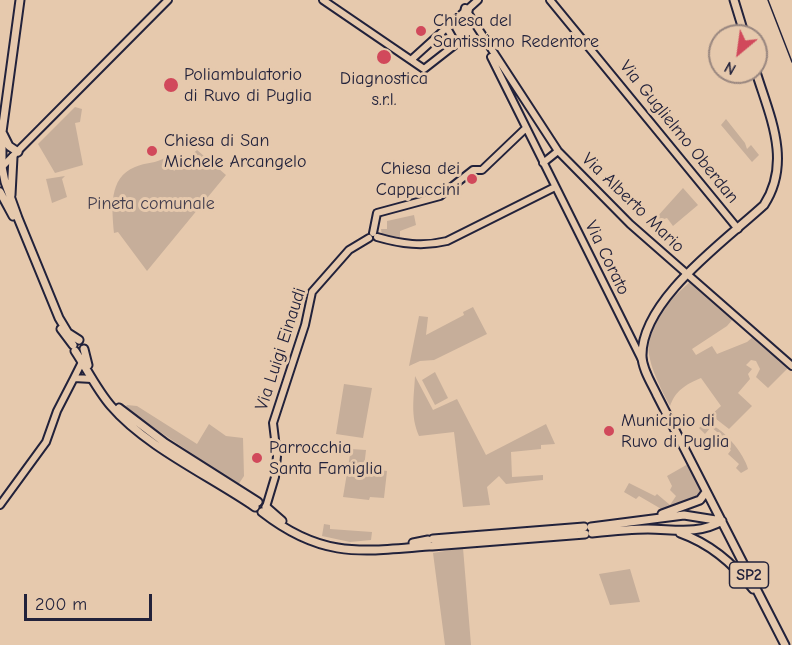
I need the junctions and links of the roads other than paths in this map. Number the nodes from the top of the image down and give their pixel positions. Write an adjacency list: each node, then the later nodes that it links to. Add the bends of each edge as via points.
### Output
1 (18, 0): 13 (main road); 15 (main road)
2 (168, 0): 17 (main road)
3 (324, 0): 10 (main road)
4 (478, 0): 7 (main road)
5 (550, 0): 22 (main road, Via Guglielmo Oberdan)
6 (734, 0): 8 (main road)
7 (467, 12): 9 (main road); 11 (main road)
8 (741, 24)
9 (447, 28): 10 (main road); 10 (main road, via 456,44 424,69)
10 (412, 59)
11 (495, 61): 14 (main road, Via Corato); 16 (main road, Via Alberto Mario)
12 (760, 84): 22 (main road, via 778,146 779,176 764,205)
13 (0, 110)
14 (526, 128): 18 (main road, Via Corato); 23 (main road, via 482,170 473,170 440,196 377,213)
15 (2, 132): 17 (main road); 19 (main road)
16 (558, 152): 18 (main road); 24 (main road, Via Alberto Mario)
17 (16, 154): 19 (main road); 21 (main road)
18 (544, 166): 20 (main road, Via Corato)
19 (1, 168): 21 (main road)
20 (555, 187): 23 (main road, via 447,241 431,245 398,243); 26 (main road, Via Corato)
21 (3, 196): 27 (main road, via 56,321)
22 (738, 229): 24 (main road)
23 (373, 236): 35 (main road, Via Luigi Einaudi, via 349,250 312,292 273,423 278,456 270,492)
24 (688, 275): 25 (main road, via 658,306); 30 (main road, Via Alberto Mario)
25 (645, 333): 26 (main road, via 636,338); 28 (main road)
26 (629, 336): 28 (main road, Via Corato)
27 (76, 345): 29 (main road); 35 (main road, via 84,344 94,374 122,411)
28 (642, 360): 33 (main road)
29 (82, 362): 31 (main road); 32 (main road)
30 (792, 366)
31 (74, 378): 32 (main road); 34 (main road, via 46,442)
32 (92, 379): 35 (main road, via 122,418 153,442)
33 (706, 492): 36 (main road, via 700,500); 37 (main road)
34 (0, 505)
35 (261, 506): 38 (main road, via 295,531 327,544 430,543)
36 (647, 520): 37 (main road, via 684,515); 38 (main road)
37 (722, 521): 39 (main road, via 701,529); 40 (main road, SP2)
38 (588, 530): 39 (main road)
39 (675, 531): 40 (main road, via 701,542 725,559)
40 (763, 603): 41 (main road, SP2)
41 (785, 645)

